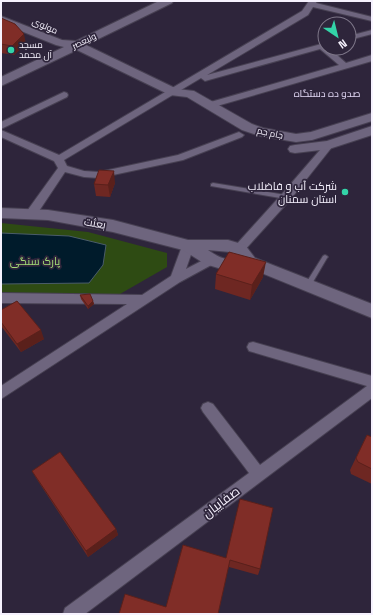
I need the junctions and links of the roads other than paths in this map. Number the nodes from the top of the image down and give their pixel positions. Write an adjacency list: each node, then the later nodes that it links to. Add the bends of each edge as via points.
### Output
1 (149, 1): 9 (street, ولیعصر)
2 (168, 1): 9 (street, ولیعصر)
3 (312, 2): 6 (street); 17 (street, via 305,13)
4 (1, 7): 9 (street, مولوی)
5 (1, 18): 10 (street, مولوی)
6 (372, 19)
7 (372, 32): 8 (street)
8 (357, 36)
9 (75, 41): 10 (street, ولیعصر); 16 (street, ولیعصر); 18 (street, جام جم)
10 (60, 44): 15 (street, ولیعصر)
11 (317, 47): 17 (street)
12 (335, 56): 14 (street)
13 (372, 58): 14 (street)
14 (345, 66): 20 (street)
15 (1, 72)
16 (1, 82)
17 (191, 82): 18 (street)
18 (174, 92): 20 (street, جام جم, via 190,94); 25 (street, جام جم, via 180,99); 27 (street)
19 (64, 95): 22 (street)
20 (210, 105): 21 (street, جام جم, via 260,132 296,138 312,136)
21 (372, 117)
22 (1, 126)
23 (372, 130): 26 (street, جام جم)
24 (1, 133): 27 (street)
25 (239, 135): 26 (street, جام جم, via 271,146 299,149); 27 (street, via 180,158 99,175 84,174)
26 (329, 145): 29 (street)
27 (61, 164): 31 (street)
28 (213, 186): 29 (lane)
29 (286, 197): 33 (street)
30 (1, 213): 31 (street, بعثت)
31 (31, 214): 32 (street, بعثت, via 113,226)
32 (188, 246): 33 (street, via 208,244); 35 (street); 37 (street)
33 (239, 249): 36 (street)
34 (325, 257): 38 (lane)
35 (211, 260): 36 (street, via 234,267); 37 (street)
36 (249, 262): 38 (street)
37 (176, 279): 40 (street)
38 (308, 285): 41 (street)
39 (1, 298): 40 (street)
40 (144, 300): 45 (street)
41 (372, 311)
42 (253, 347): 43 (street)
43 (372, 382)
44 (372, 390): 47 (street, صفاییان)
45 (1, 393)
46 (208, 408): 47 (street)
47 (259, 474): 48 (street, صفاییان)
48 (70, 614)

